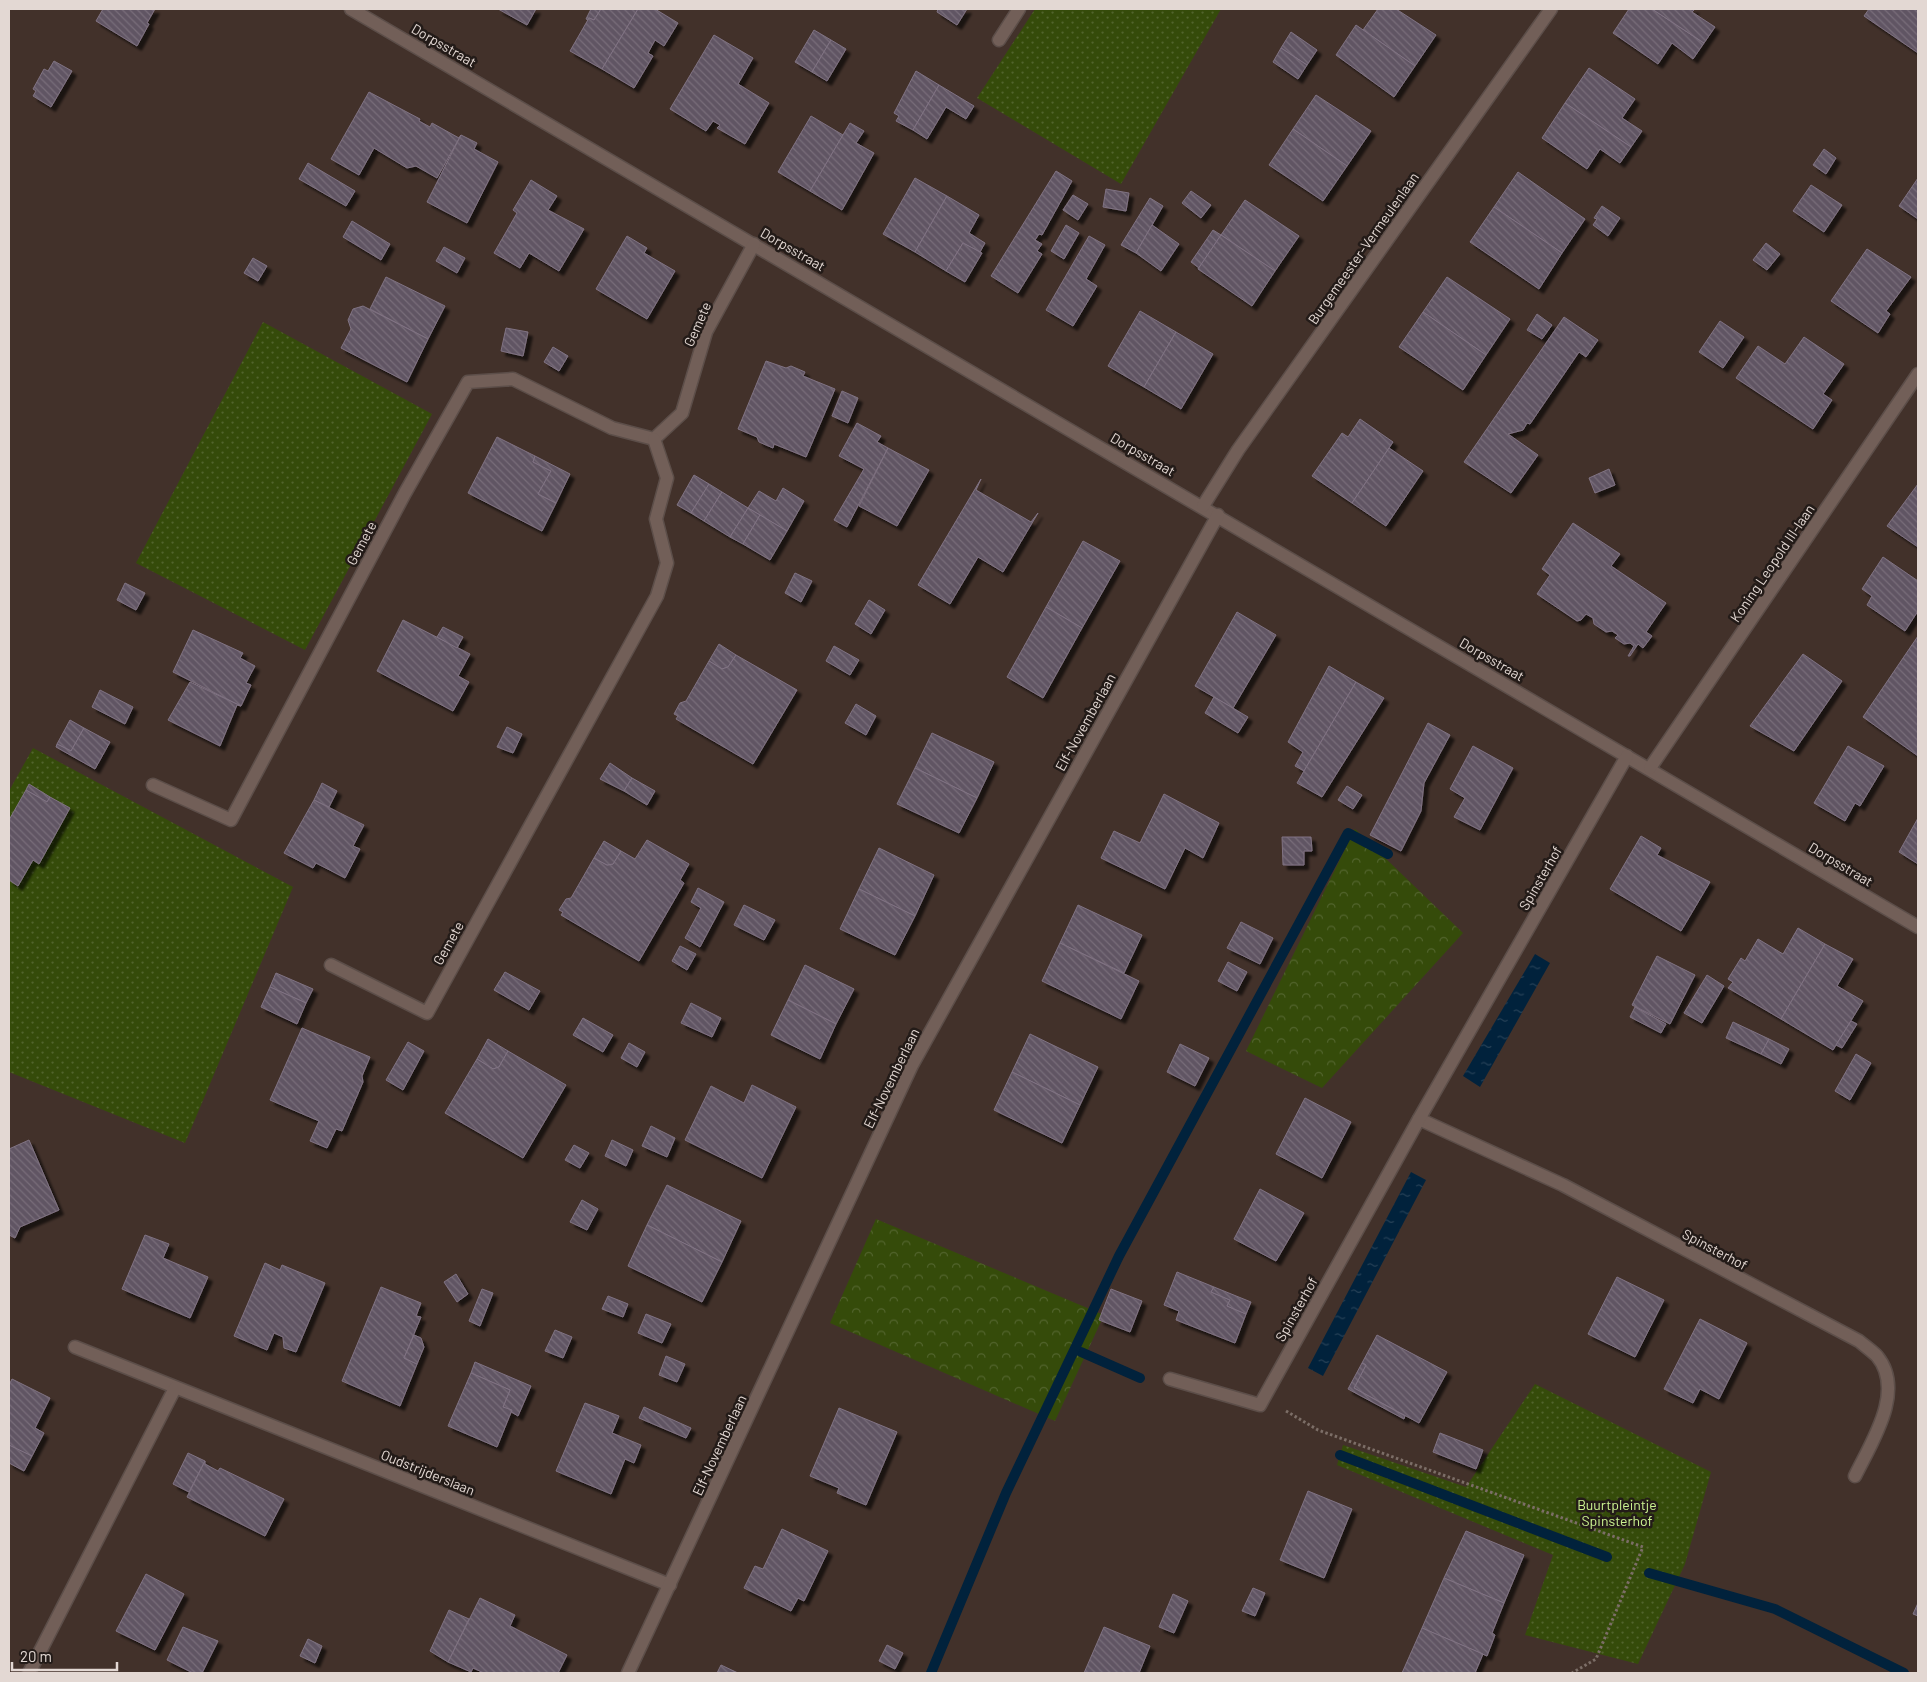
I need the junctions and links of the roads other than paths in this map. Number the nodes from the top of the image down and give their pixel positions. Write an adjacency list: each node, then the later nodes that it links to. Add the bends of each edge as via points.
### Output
1 (351, 9): 5 (street, Dorpsstraat)
2 (1019, 9): 4 (street)
3 (1551, 9): 8 (street, Burgemeester-Vermeulenlaan, via 1238,450)
4 (999, 40)
5 (754, 244): 7 (street, Gemete, via 706,332 682,413); 8 (street, Dorpsstraat)
6 (1918, 374): 11 (street, Koning Leopold III-laan)
7 (654, 439): 12 (street, Gemete, via 612,428 512,379 468,382 405,493 231,820); 14 (street, Gemete, via 667,478 656,519 667,563 657,596 427,1013)
8 (1203, 506): 9 (street, Dorpsstraat)
9 (1218, 515): 10 (street, Dorpsstraat); 20 (street, Elf-Novemberlaan, via 912,1065)
10 (1627, 756): 11 (street, Dorpsstraat); 15 (street, Spinsterhof)
11 (1650, 768): 13 (street, Dorpsstraat)
12 (153, 785)
13 (1918, 927)
14 (331, 965)
15 (1419, 1119): 17 (street, Spinsterhof, via 1260,1405); 19 (street, Spinsterhof, via 1563,1185 1859,1341 1877,1357 1887,1375 1888,1393 1882,1418)
16 (75, 1347): 18 (street, Oudstrijderslaan)
17 (1170, 1379)
18 (175, 1388): 20 (street, Oudstrijderslaan); 21 (street)
19 (1855, 1476)
20 (670, 1585): 22 (street, Elf-Novemberlaan)
21 (29, 1673)
22 (628, 1673)

